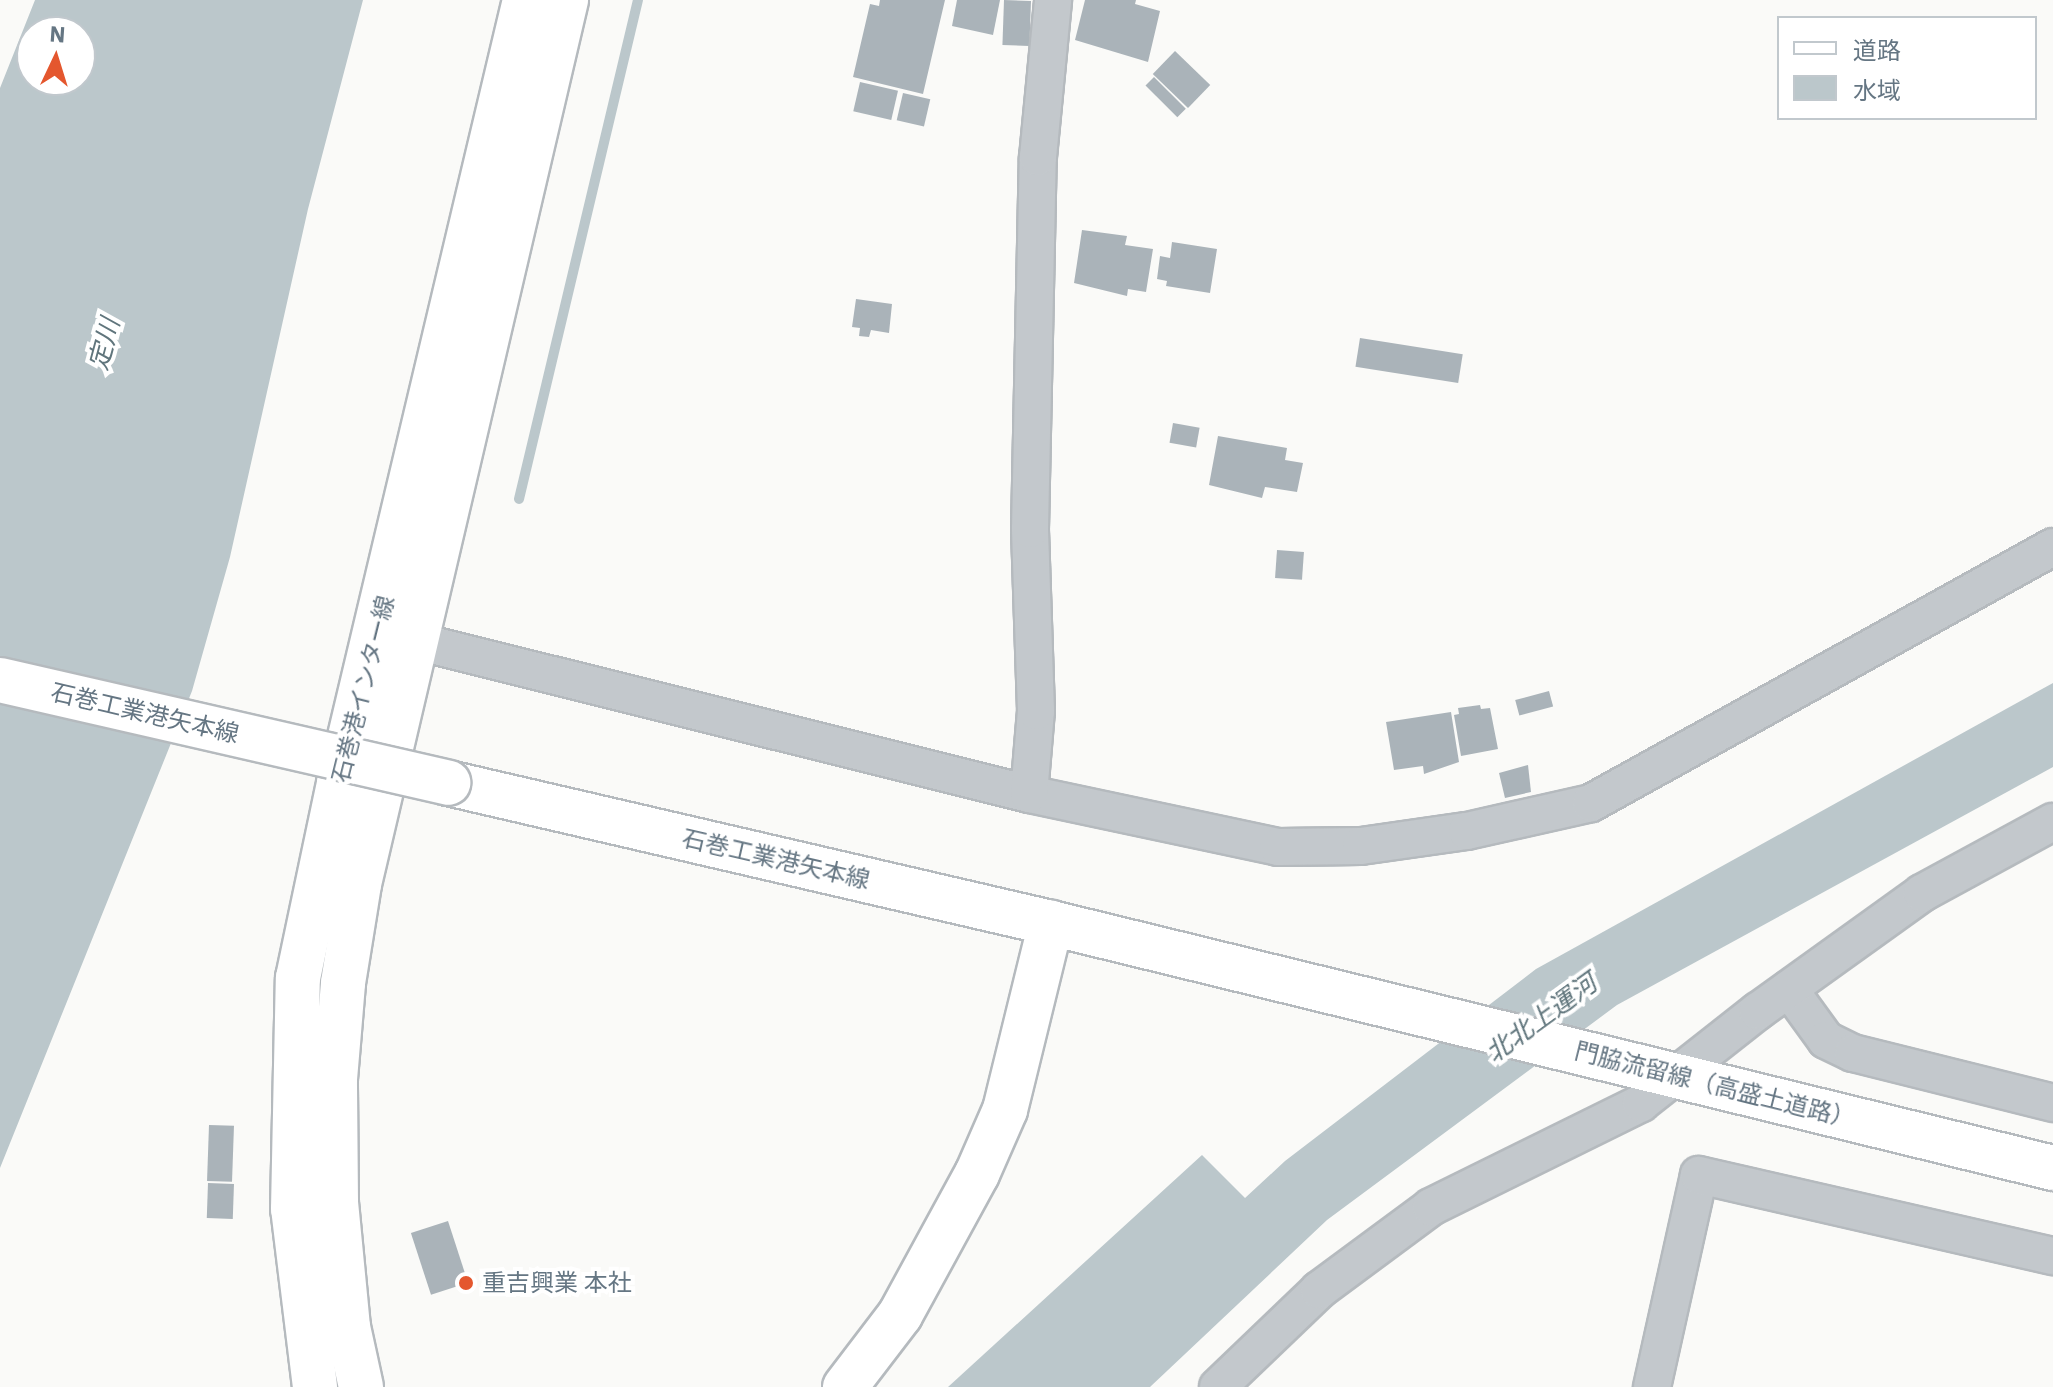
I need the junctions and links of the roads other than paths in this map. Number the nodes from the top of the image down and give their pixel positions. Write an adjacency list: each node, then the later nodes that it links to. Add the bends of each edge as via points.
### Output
1 (525, 0): 15 (main road, 石巻港インター線, via 319,866 298,978 293,1209)
2 (566, 0): 5 (main road, 石巻港インター線)
3 (1053, 0): 7 (street, via 1038,157 1030,529 1036,711)
4 (2053, 547): 7 (street, via 1591,803 1361,846 1278,847)
5 (416, 641): 7 (street); 16 (main road, 石巻港インター線, via 359,884 335,1079 336,1202 348,1327)
6 (0, 680): 9 (main road, 石巻工業港矢本線, bridge)
7 (1029, 794)
8 (2053, 822): 10 (street, via 1922,893)
9 (1051, 923): 11 (main road, 門脇流留線（高盛土道路）); 17 (main road, via 1013,1084 977,1174 900,1315)
10 (1789, 989): 11 (street); 12 (street, via 1826,1040 1853,1053)
11 (1676, 1075): 13 (main road, 門脇流留線（高盛土道路）); 18 (street, via 1641,1103 1431,1207 1319,1290)
12 (2053, 1103)
13 (2053, 1168)
14 (2053, 1256): 19 (street, via 1699,1175)
15 (315, 1387)
16 (361, 1387)
17 (845, 1387)
18 (1218, 1387)
19 (1652, 1387)

